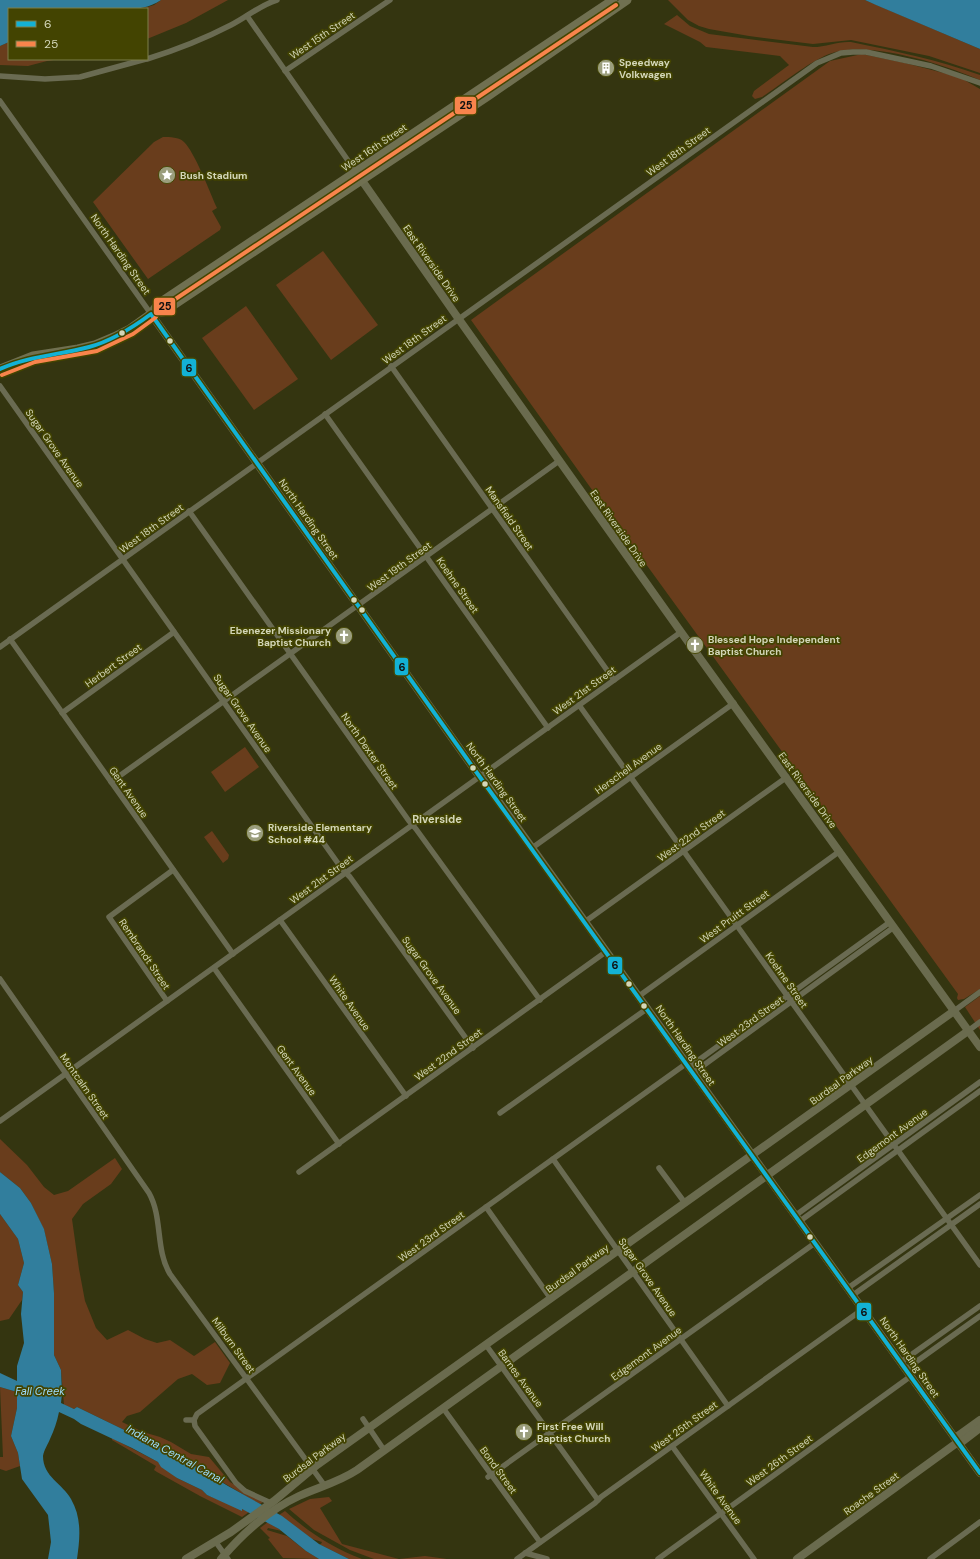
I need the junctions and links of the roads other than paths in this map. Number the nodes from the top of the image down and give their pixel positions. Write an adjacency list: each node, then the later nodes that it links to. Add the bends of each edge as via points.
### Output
1 (277, 0): 5 (street)
2 (390, 0): 8 (street, West 15th Street)
3 (613, 0): 12 (main road, West 16th Street)
4 (627, 0): 12 (main road, West 16th Street, via 551,53)
5 (246, 16): 6 (street, via 208,36); 8 (street, East Riverside Drive)
6 (148, 58)
7 (143, 60): 9 (street, via 75,77 45,79)
8 (285, 71): 12 (street, East Riverside Drive)
9 (0, 76)
10 (980, 83): 14 (street, West 18th Street, via 919,63 866,52 831,56 817,63)
11 (0, 101): 13 (street, North Harding Street)
12 (358, 176): 13 (main road, West 16th Street, via 162,312); 14 (street, East Riverside Drive)
13 (151, 314): 16 (main road, West 16th Street, via 127,330 95,345 33,356); 20 (street, North Harding Street)
14 (458, 318): 15 (street, West 18th Street); 19 (street, East Riverside Drive)
15 (391, 366): 18 (street, West 18th Street); 21 (street, Mansfield Street)
16 (0, 369)
17 (0, 386): 24 (street, Sugar Grove Avenue)
18 (325, 414): 20 (street, West 18th Street); 23 (street, Koehne Street)
19 (560, 461): 21 (street, West 19th Street); 27 (street, East Riverside Drive)
20 (257, 463): 22 (street, West 18th Street); 25 (street, North Harding Street)
21 (493, 509): 23 (street, West 19th Street); 31 (street, Mansfield Street)
22 (189, 512): 24 (street, West 18th Street); 30 (street, North Dexter Street)
23 (427, 557): 25 (street, West 19th Street); 36 (street, Koehne Street)
24 (122, 559): 26 (street, Sugar Grove Avenue); 28 (street, West 18th Street)
25 (358, 606): 30 (street, West 19th Street); 37 (street, North Harding Street)
26 (174, 632): 32 (street, Sugar Grove Avenue); 35 (street, Herbert Street)
27 (681, 632): 31 (street, West 21st Street); 33 (street, East Riverside Drive)
28 (10, 639): 29 (street, West 18th Street); 35 (street, Gent Avenue)
29 (0, 647)
30 (290, 654): 32 (street, West 19th Street); 41 (street, North Dexter Street)
31 (614, 680): 34 (street, West 21st Street)
32 (224, 702): 40 (street, West 19th Street); 46 (street, Sugar Grove Avenue)
33 (734, 703): 38 (street, Herschell Avenue); 39 (street, East Riverside Drive)
34 (579, 705): 36 (street, West 21st Street); 38 (street, Koehne Street)
35 (62, 713): 40 (street, Gent Avenue)
36 (548, 728): 37 (street, West 21st Street)
37 (481, 776): 41 (street, West 21st Street); 42 (street, North Harding Street)
38 (630, 777): 42 (street, Herschell Avenue); 44 (street, Koehne Street)
39 (787, 777): 43 (street, East Riverside Drive); 44 (street, West 22nd Street)
40 (111, 782): 45 (street, Gent Avenue)
41 (412, 825): 46 (street, West 21st Street); 58 (street, North Dexter Street)
42 (532, 848): 48 (street, North Harding Street)
43 (840, 851): 49 (street, West Pruitt Street); 50 (street, East Riverside Drive)
44 (684, 852): 48 (street, West 22nd Street); 49 (street, Koehne Street)
45 (173, 870): 52 (street, Gent Avenue); 59 (street, Rembrandt Street, via 109,916)
46 (346, 873): 47 (street, West 21st Street); 66 (street, Sugar Grove Avenue)
47 (280, 920): 52 (street, West 21st Street); 72 (street, White Avenue)
48 (586, 921): 51 (street, North Harding Street)
49 (736, 925): 56 (street, West Pruitt Street); 57 (street, Koehne Street)
50 (892, 925): 57 (street, West 23rd Street); 60 (street, West 23rd Street); 62 (street, East Riverside Drive)
51 (607, 951): 56 (street, North Harding Street); 58 (street, West 22nd Street)
52 (233, 954): 53 (street, West 21st Street)
53 (214, 968): 59 (street, West 21st Street); 76 (street, Gent Avenue)
54 (0, 979): 68 (street, Montcalm Street)
55 (980, 992): 62 (street, Burdsal Parkway)
56 (639, 996): 61 (street, North Harding Street)
57 (787, 996): 60 (street, Koehne Street); 67 (street, West 23rd Street)
58 (540, 1000): 66 (street, West 22nd Street)
59 (167, 1001): 68 (street, West 21st Street)
60 (791, 1002): 67 (street, West 23rd Street); 70 (street, Koehne Street)
61 (648, 1008): 67 (street, North Harding Street); 74 (street)
62 (954, 1011): 64 (street, East Riverside Drive); 70 (street, Burdsal Parkway)
63 (980, 1022): 64 (street)
64 (968, 1031): 65 (street, East Riverside Drive); 73 (street)
65 (980, 1047)
66 (473, 1048): 72 (street, West 22nd Street)
67 (690, 1068): 79 (street, North Harding Street); 80 (street, West 23rd Street)
68 (66, 1074): 75 (street, West 21st Street); 86 (street, Montcalm Street, via 147,1188)
69 (980, 1082): 77 (street, Edgemont Avenue)
70 (851, 1085): 73 (street, Koehne Street); 79 (street, Burdsal Parkway)
71 (980, 1091): 78 (street, Edgemont Avenue)
72 (406, 1096): 76 (street, West 22nd Street)
73 (865, 1104): 77 (street, Koehne Street); 83 (street)
74 (500, 1113)
75 (0, 1121)
76 (339, 1144): 82 (street, West 22nd Street)
77 (894, 1145): 78 (street, Koehne Street); 89 (street, Edgemont Avenue)
78 (898, 1151): 89 (street, Edgemont Avenue); 90 (street, Koehne Street)
79 (753, 1155): 83 (street, North Harding Street); 85 (street, Burdsal Parkway)
80 (553, 1159): 88 (street, West 23rd Street); 93 (street, Sugar Grove Avenue)
81 (659, 1168): 85 (street)
82 (299, 1172)
83 (767, 1175): 89 (street, North Harding Street); 95 (street)
84 (980, 1195): 90 (street)
85 (685, 1203): 93 (street, Burdsal Parkway)
86 (154, 1204): 106 (street, Milburn Street, via 167,1268)
87 (980, 1204): 91 (street)
88 (486, 1207): 97 (street); 106 (street, West 23rd Street)
89 (798, 1218): 92 (street, North Harding Street)
90 (947, 1219): 91 (street, Koehne Street); 96 (street)
91 (951, 1225): 94 (street, Koehne Street); 96 (street)
92 (815, 1243): 96 (street, North Harding Street); 101 (street, Edgemont Avenue)
93 (618, 1251): 95 (street, Sugar Grove Avenue); 97 (street, Burdsal Parkway)
94 (980, 1265)
95 (633, 1271): 101 (street, Sugar Grove Avenue); 104 (street)
96 (851, 1292): 99 (street, North Harding Street)
97 (551, 1299): 102 (street, Burdsal Parkway)
98 (980, 1306): 103 (street)
99 (863, 1309): 103 (street, North Harding Street); 107 (street, West 25th Street)
100 (980, 1316): 105 (street, West 26th Street)
101 (681, 1339): 107 (street, Sugar Grove Avenue); 115 (street, Edgemont Avenue)
102 (486, 1345): 104 (street, Barnes Avenue); 114 (street, Burdsal Parkway)
103 (901, 1362): 105 (street, North Harding Street)
104 (501, 1366): 108 (street); 115 (street, Barnes Avenue)
105 (909, 1372): 116 (street, North Harding Street); 125 (street, West 26th Street)
106 (247, 1378): 111 (street, West 23rd Street, via 197,1414); 119 (street, Milburn Street)
107 (728, 1406): 117 (street, West 25th Street)
108 (442, 1408): 118 (street); 121 (street, Bond Street)
109 (363, 1419): 114 (street)
110 (186, 1420): 111 (street)
111 (194, 1420): 124 (street, via 195,1426 236,1483)
112 (980, 1420): 116 (street, Roache Street)
113 (980, 1428): 116 (street, Roache Street)
114 (369, 1430): 118 (street); 119 (street, Burdsal Parkway)
115 (550, 1433): 121 (street, Edgemont Avenue); 123 (street, Barnes Avenue)
116 (957, 1441): 120 (street, North Harding Street); 136 (street, Roache Street)
117 (672, 1446): 123 (street, West 25th Street); 125 (street, White Avenue)
118 (384, 1450): 122 (street, via 352,1473)
119 (313, 1468): 122 (street, Milburn Street); 124 (street, Burdsal Parkway)
120 (980, 1473)
121 (490, 1476): 128 (street, Bond Street)
122 (325, 1486): 130 (street, via 280,1507 239,1538)
123 (598, 1500): 128 (street, West 25th Street)
124 (269, 1505): 127 (street, Burdsal Parkway)
125 (721, 1513): 134 (street, West 26th Street); 135 (street, White Avenue)
126 (980, 1522): 137 (street)
127 (215, 1541): 130 (street); 131 (street, Burdsal Parkway)
128 (540, 1542): 129 (street, West 25th Street)
129 (525, 1553): 132 (street, West 25th Street); 133 (street)
130 (225, 1558)
131 (186, 1559)
132 (517, 1559)
133 (547, 1559)
134 (658, 1559)
135 (754, 1559)
136 (797, 1559)
137 (930, 1559)

